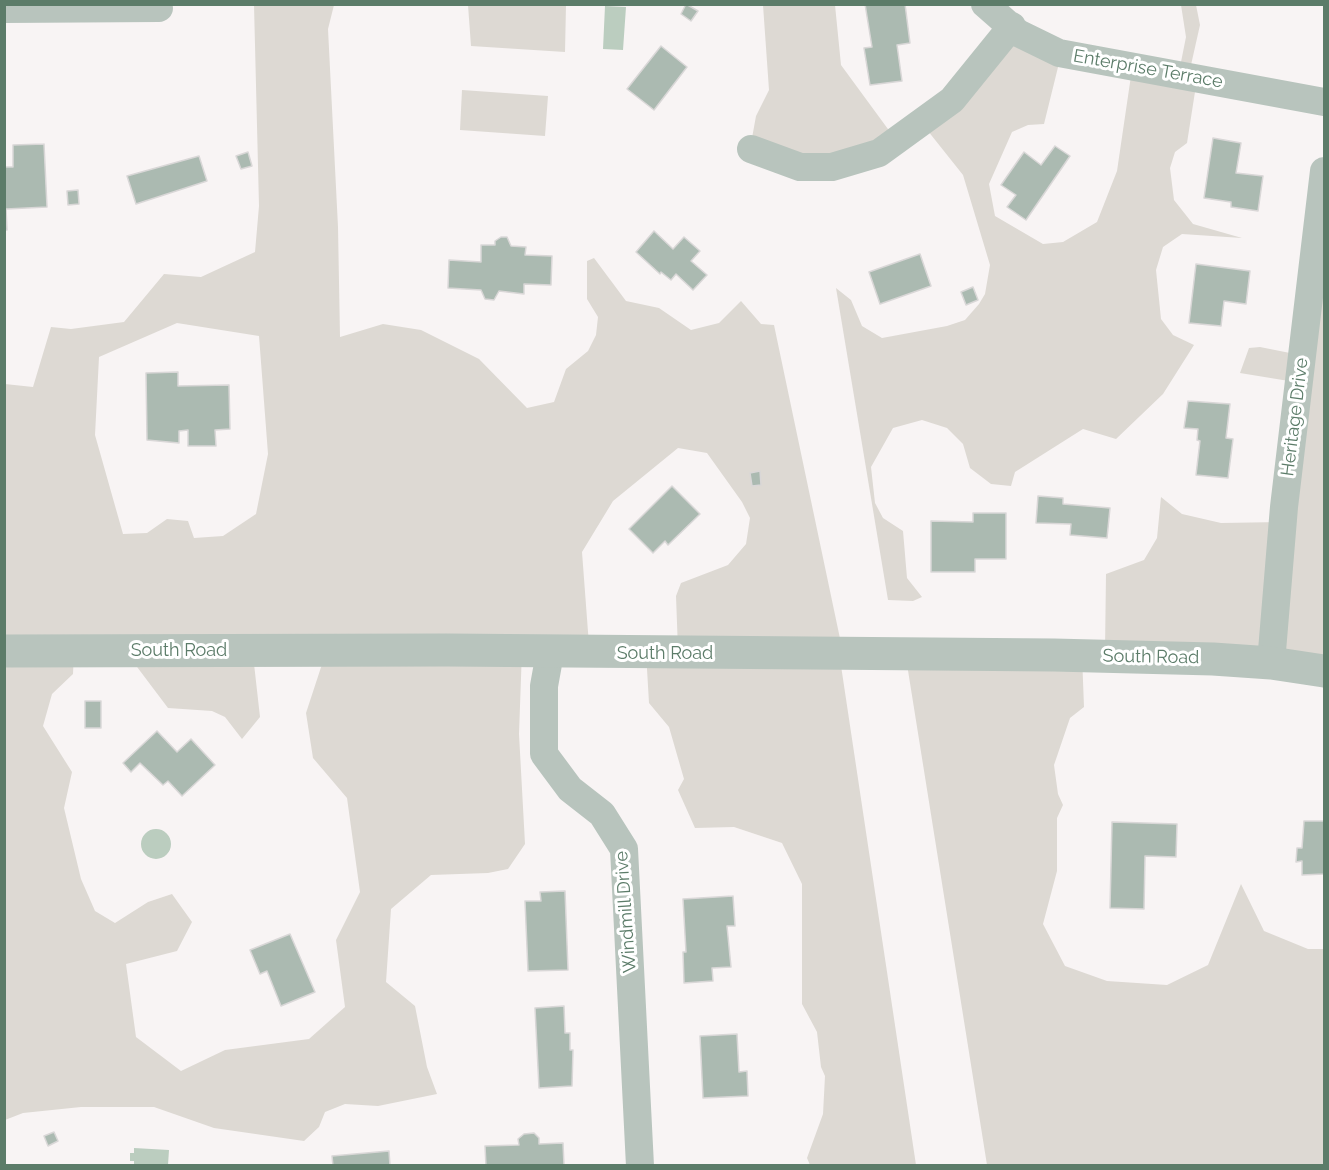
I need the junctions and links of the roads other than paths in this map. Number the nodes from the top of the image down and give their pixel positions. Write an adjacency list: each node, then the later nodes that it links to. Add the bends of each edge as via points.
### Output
1 (985, 4): 4 (street, Enterprise Terrace)
2 (159, 8): 3 (street)
3 (4, 9)
4 (1012, 26): 5 (street, Enterprise Terrace, via 1018,33 1059,53); 6 (street, via 951,100 879,153 832,167 800,167)
5 (1324, 102)
6 (751, 149)
7 (1324, 171): 10 (street, Heritage Drive, via 1284,507)
8 (4, 651): 9 (street, South Road)
9 (550, 653): 10 (street, South Road, via 1066,656); 12 (street, Windmill Drive, via 544,686 544,754 570,789 602,814 624,849)
10 (1271, 663): 11 (street, South Road)
11 (1324, 671)
12 (640, 1166)

